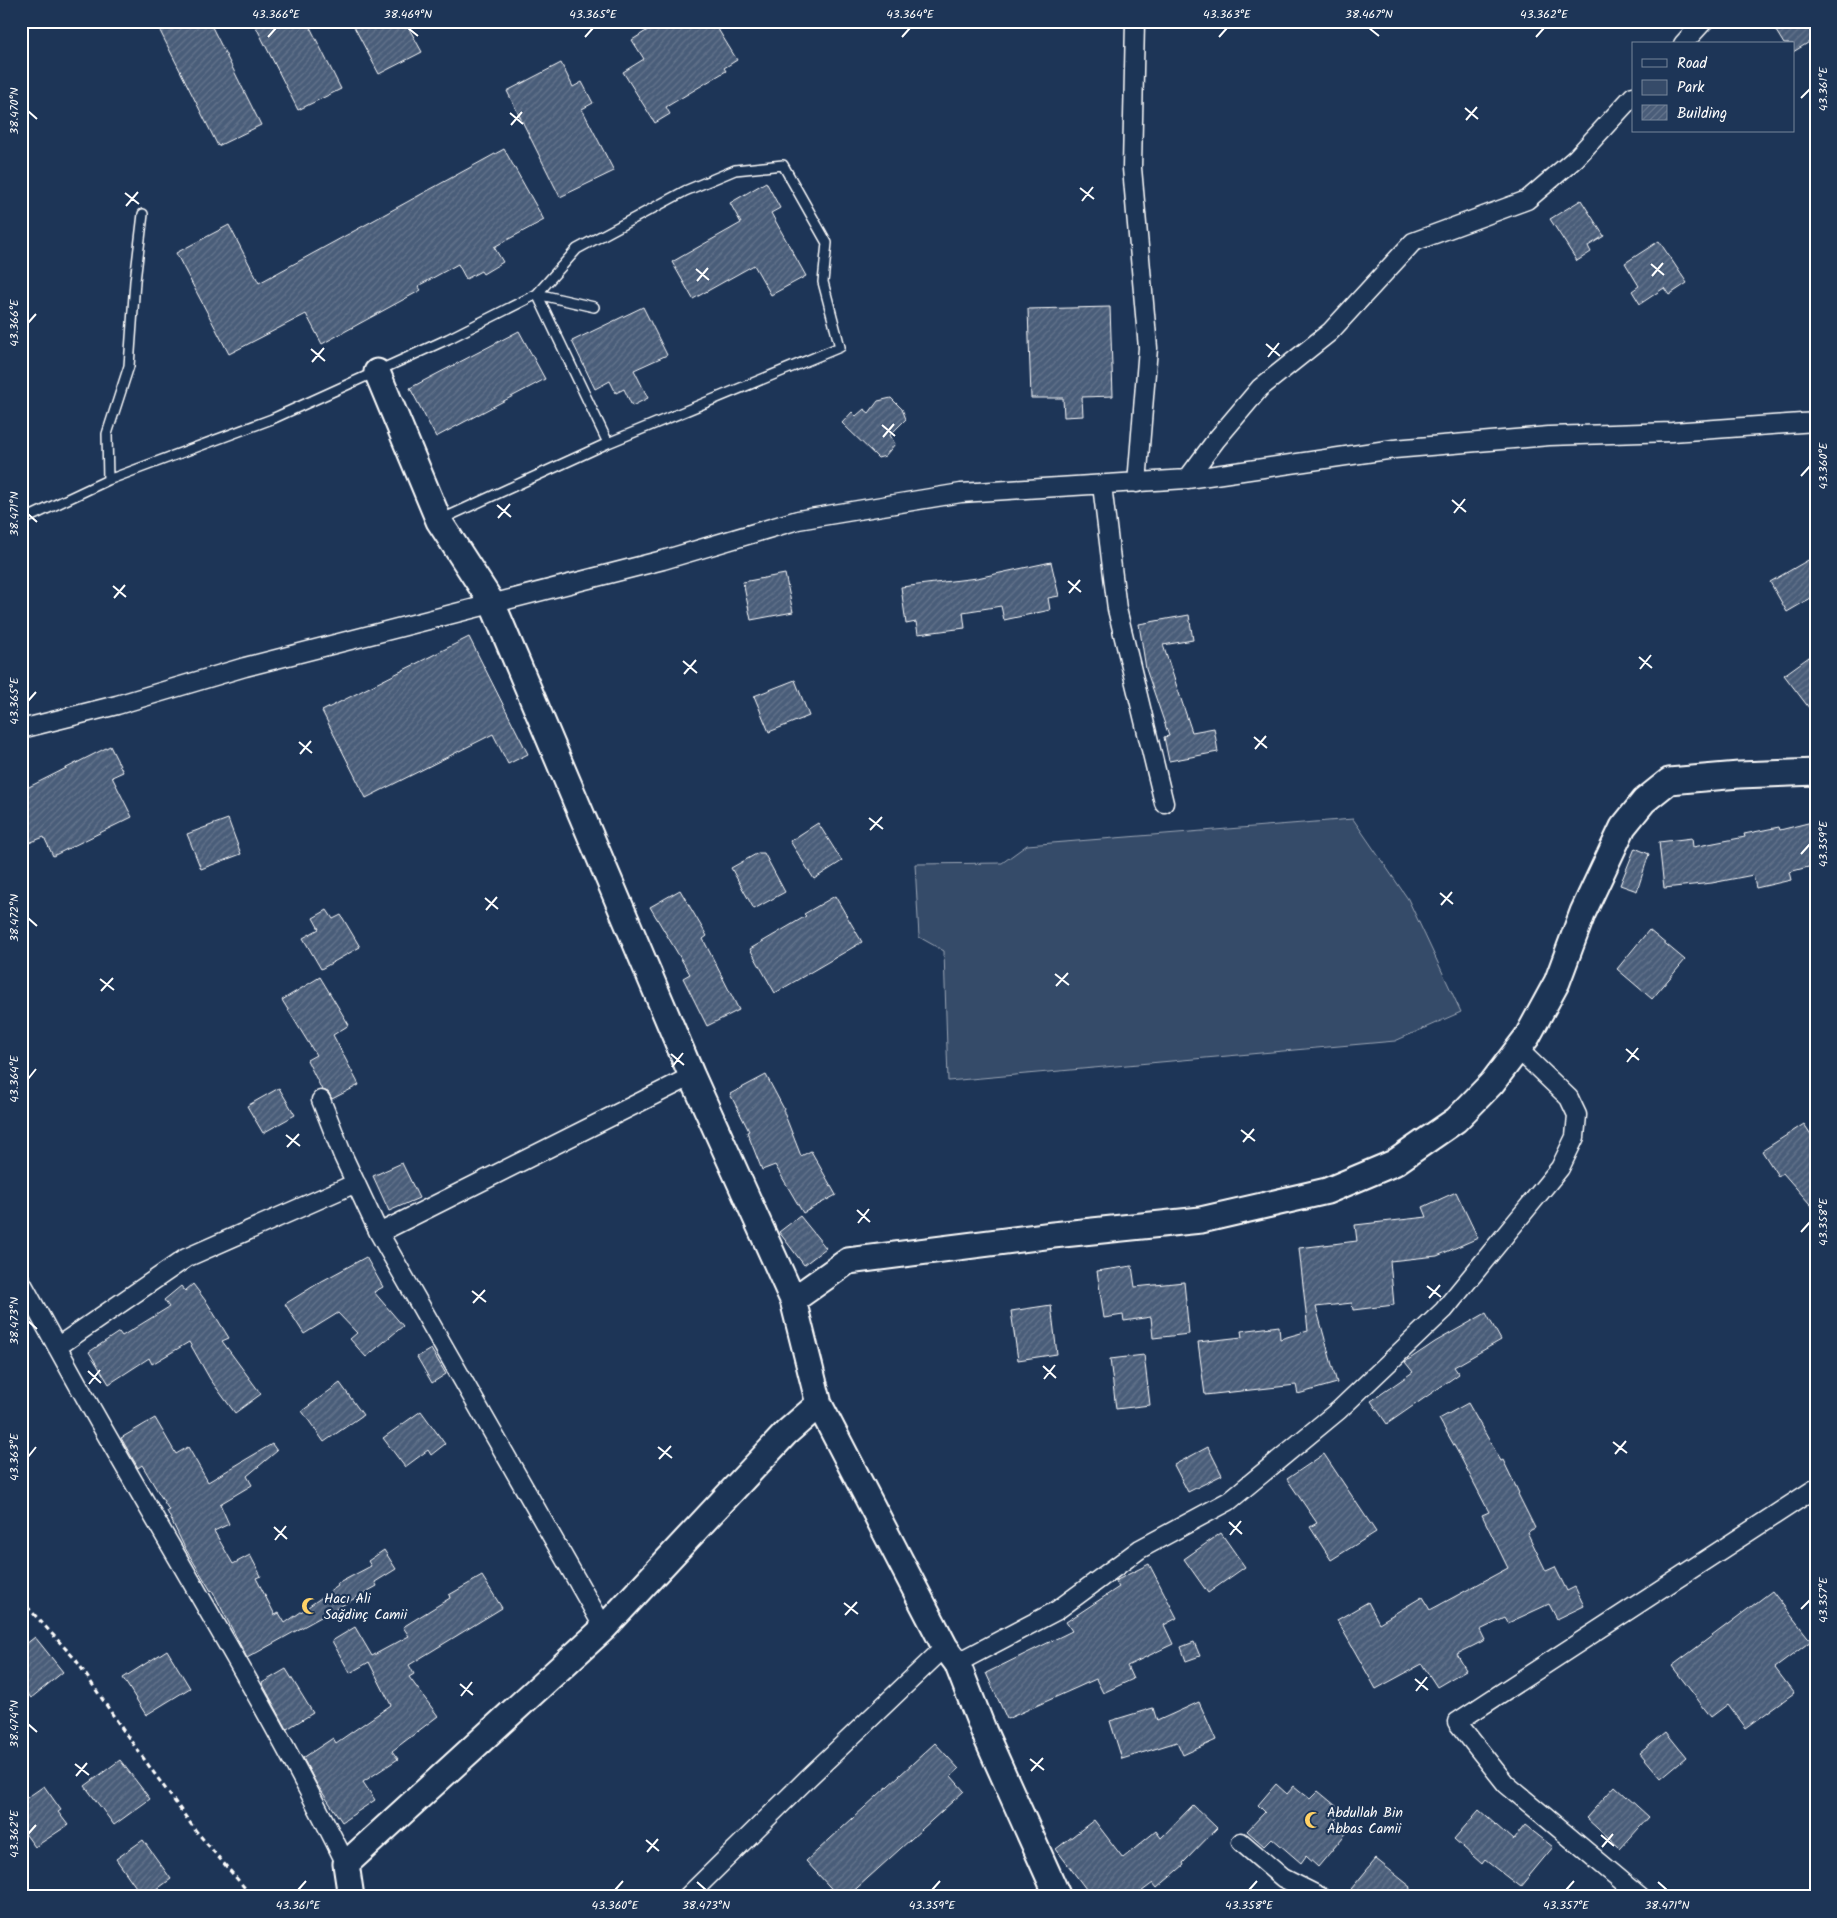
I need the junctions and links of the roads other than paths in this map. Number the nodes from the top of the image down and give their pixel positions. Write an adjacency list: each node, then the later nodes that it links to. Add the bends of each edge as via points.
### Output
1 (1135, 21): 13 (street, via 1132,168 1148,348)
2 (1704, 21): 3 (street)
3 (1684, 42)
4 (1632, 97): 11 (street, via 1576,158 1527,200 1413,242 1330,332 1260,388)
5 (143, 214): 12 (lane, via 129,366 107,434)
6 (536, 294): 7 (lane); 8 (lane); 10 (lane); 10 (lane, via 576,249 685,191 735,170 783,165 827,243 823,282 840,347)
7 (594, 307)
8 (377, 372): 12 (lane, via 272,419); 15 (street)
9 (1816, 422): 11 (street, via 1549,436 1394,449)
10 (608, 443): 15 (lane)
11 (1186, 479): 13 (street)
12 (108, 480): 16 (lane)
13 (1137, 482): 14 (street)
14 (1102, 485): 17 (street, via 961,494 798,520 663,560); 20 (street, via 1117,610)
15 (439, 520): 17 (street)
16 (21, 521)
17 (492, 603): 18 (street, via 245,667); 22 (street)
18 (21, 730)
19 (1816, 772): 21 (street, via 1739,774 1669,781 1644,800 1623,827 1583,912 1556,982)
20 (1164, 804)
21 (1518, 1050): 27 (street, via 1456,1120 1394,1163 1327,1191 1201,1220 848,1261); 32 (street, via 1569,1098 1577,1116 1575,1137 1560,1168 1444,1310 1339,1410 1229,1501 1140,1549 1056,1611)
22 (692, 1076): 25 (street); 27 (street)
23 (321, 1100): 24 (street)
24 (356, 1183): 25 (street); 28 (street, via 186,1258)
25 (379, 1233): 31 (street)
26 (21, 1280): 28 (street)
27 (793, 1300): 29 (street)
28 (57, 1346): 34 (street, via 308,1788)
29 (819, 1404): 31 (street, via 786,1433); 32 (street)
30 (1816, 1488): 39 (street, via 1457,1722 1506,1784)
31 (604, 1628): 34 (street)
32 (951, 1655): 37 (street, via 808,1778); 38 (street)
33 (1241, 1842): 35 (street, via 1283,1878)
34 (346, 1864): 36 (street)
35 (1320, 1896)
36 (352, 1897)
37 (687, 1897)
38 (1058, 1897)
39 (1641, 1897)

